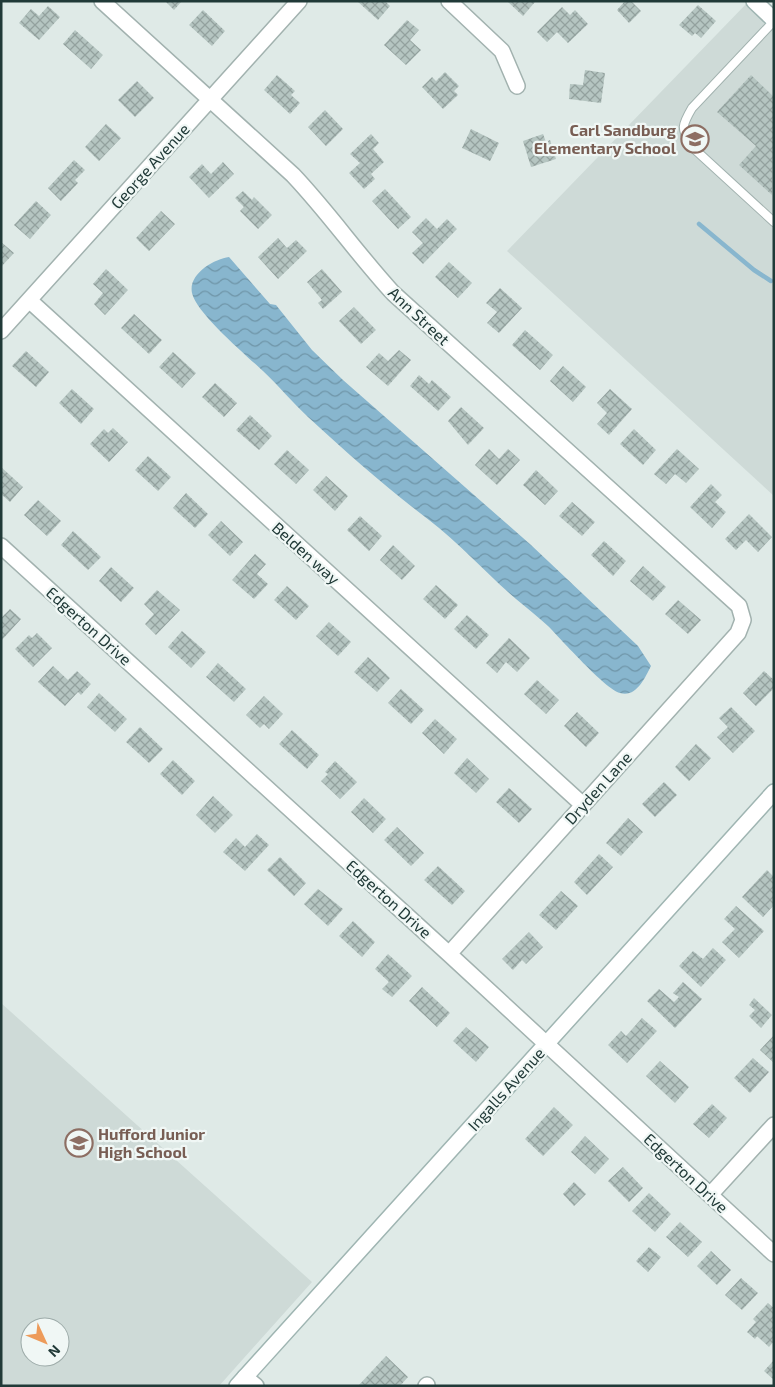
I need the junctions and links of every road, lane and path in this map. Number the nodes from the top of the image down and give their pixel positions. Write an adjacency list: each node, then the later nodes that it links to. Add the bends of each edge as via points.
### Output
1 (102, 1): 7 (street, Ann Street)
2 (299, 1): 7 (street, George Avenue)
3 (449, 1): 6 (street, via 502,50)
4 (754, 1): 5 (street)
5 (774, 20): 8 (lane, via 692,108 683,122 690,146)
6 (517, 86)
7 (210, 99): 9 (street, George Avenue); 12 (street, Ann Street, via 313,196 362,260 393,293 739,606)
8 (774, 222)
9 (28, 300): 10 (street, George Avenue); 14 (street, Belden way)
10 (1, 331)
11 (1, 546): 15 (street, Edgerton Drive)
12 (742, 620): 14 (street, Dryden Lane, via 738,634)
13 (774, 792): 16 (street, Ingalls Avenue)
14 (583, 805): 15 (street, Dryden Lane)
15 (449, 954): 16 (street, Edgerton Drive)
16 (546, 1044): 18 (street, Edgerton Drive); 20 (street, Ingalls Avenue)
17 (774, 1125): 18 (street)
18 (710, 1195): 19 (street, Edgerton Drive)
19 (774, 1254)
20 (246, 1383)

